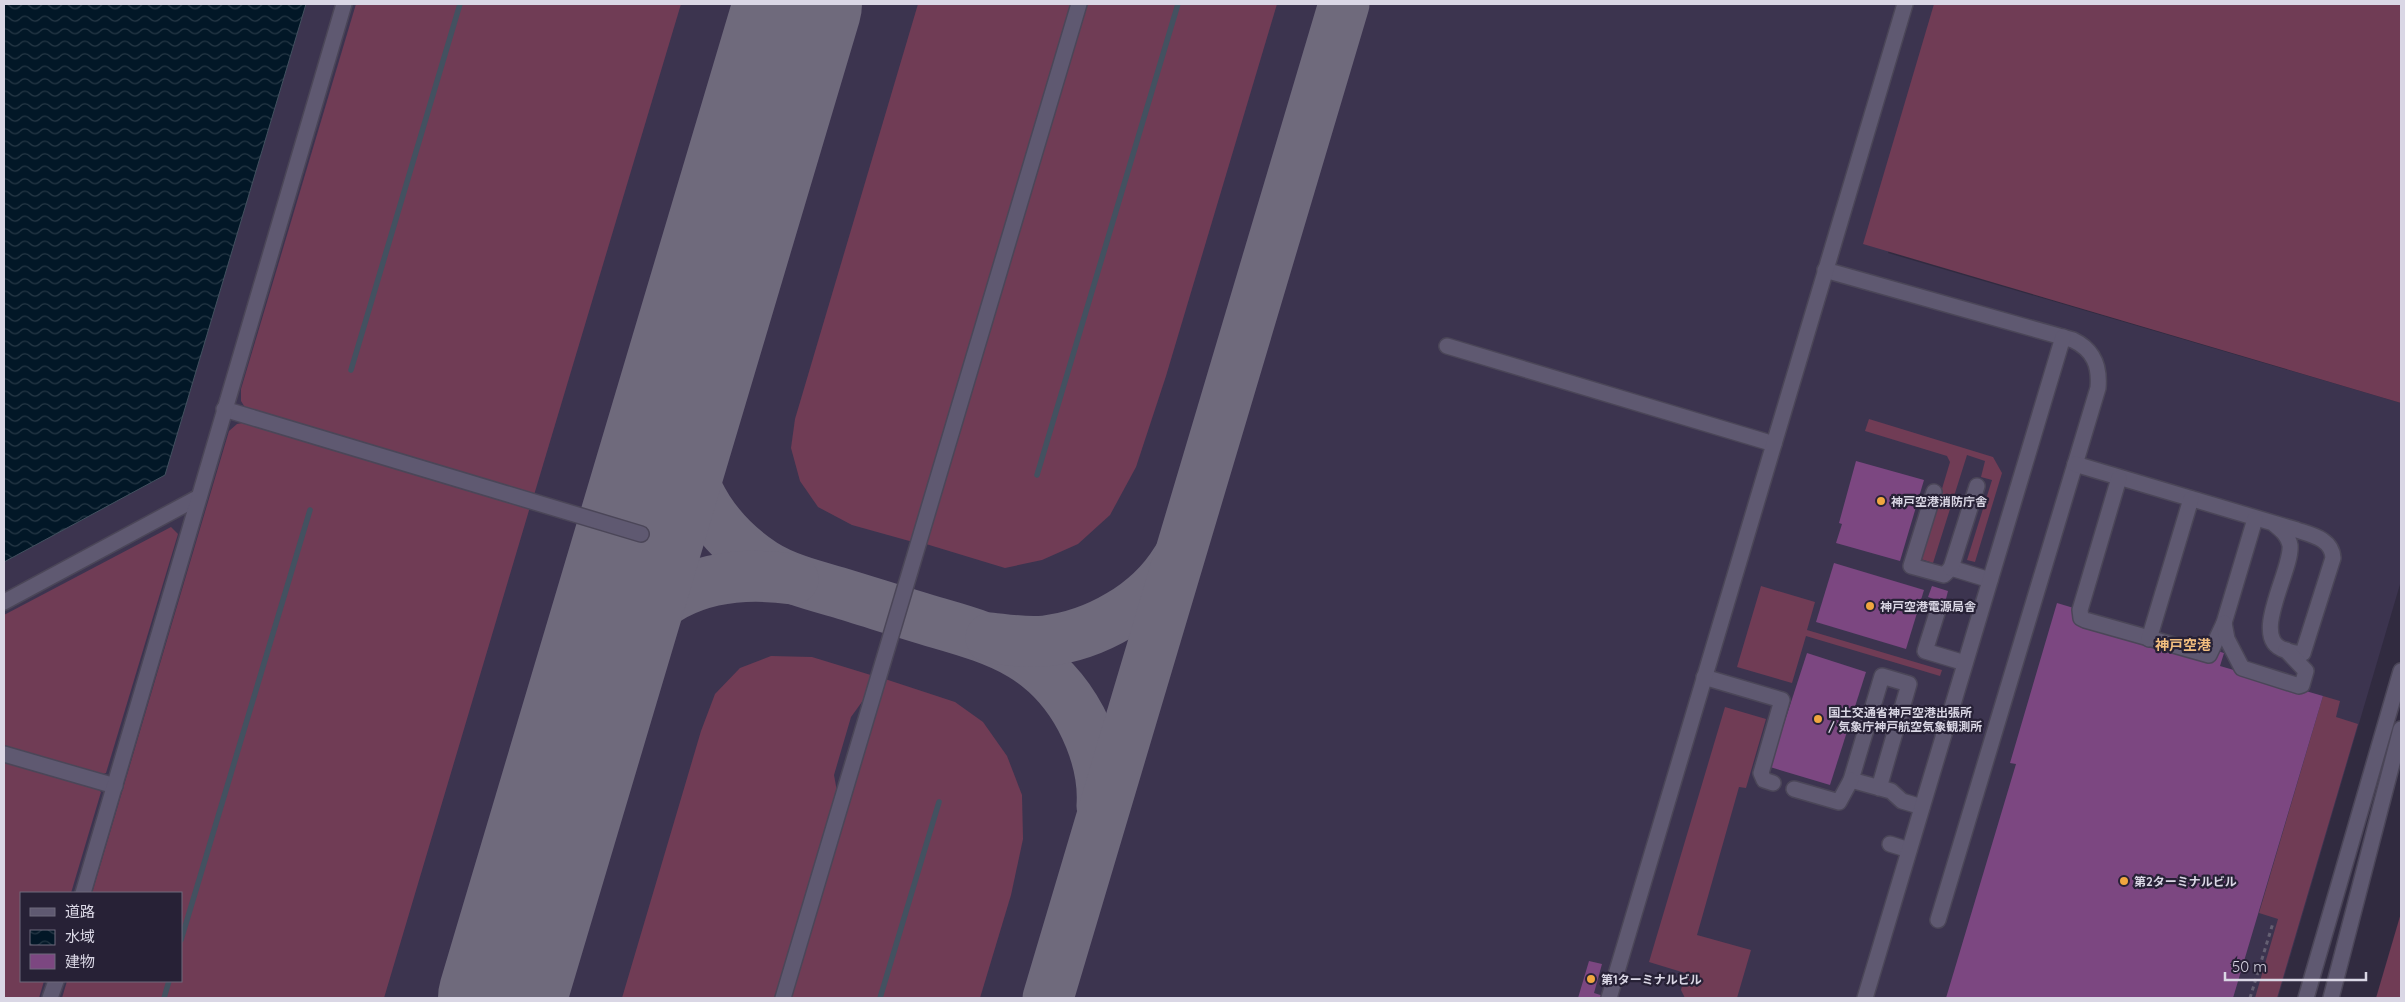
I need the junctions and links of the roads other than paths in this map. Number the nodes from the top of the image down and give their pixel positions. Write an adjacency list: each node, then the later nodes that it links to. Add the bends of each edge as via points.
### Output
1 (344, 4): 7 (street)
2 (1079, 4): 42 (street)
3 (1905, 4): 4 (street)
4 (1826, 270): 5 (street); 8 (street)
5 (2063, 337): 9 (street, via 2083,345 2090,352 2099,375); 19 (street)
6 (1447, 346): 8 (street)
7 (224, 409): 13 (street); 17 (street)
8 (1774, 444): 27 (street)
9 (2075, 464): 10 (street); 39 (street)
10 (2119, 478): 14 (street); 23 (street, via 2080,615 2085,620)
11 (1976, 486): 18 (street)
12 (1934, 492): 18 (street, via 1911,566 1944,576)
13 (199, 497): 20 (street); 32 (street)
14 (2191, 499): 15 (street); 23 (street)
15 (2255, 518): 16 (street); 22 (street)
16 (2274, 524): 24 (street, via 2284,532 2290,546 2270,629 2273,644); 24 (street, via 2320,538 2333,552 2306,650 2299,654)
17 (641, 534)
18 (1951, 568): 19 (street)
19 (1990, 580): 25 (street)
20 (4, 602)
21 (1937, 613): 25 (street, via 1925,651)
22 (2224, 623): 23 (street, via 2209,655); 24 (street, via 2226,639 2242,668 2302,685 2306,672)
23 (2149, 639)
24 (2286, 650)
25 (1965, 663): 35 (street)
26 (2401, 671): 45 (street)
27 (1704, 677): 31 (street, via 1782,700 1761,773 1764,780); 43 (street)
28 (2401, 728): 46 (street)
29 (4, 754): 32 (street)
30 (1851, 780): 33 (street); 33 (street, via 1882,676 1909,684); 34 (street, via 1839,802)
31 (1773, 783)
32 (115, 786): 38 (street)
33 (1879, 788): 35 (street, via 1902,801)
34 (1794, 789)
35 (1922, 807): 37 (street)
36 (1890, 844): 37 (street)
37 (1909, 850): 44 (street)
38 (82, 892)
39 (1938, 920)
40 (56, 982): 41 (street)
41 (50, 998)
42 (783, 998)
43 (1609, 998)
44 (1865, 998)
45 (2306, 998)
46 (2331, 998)

